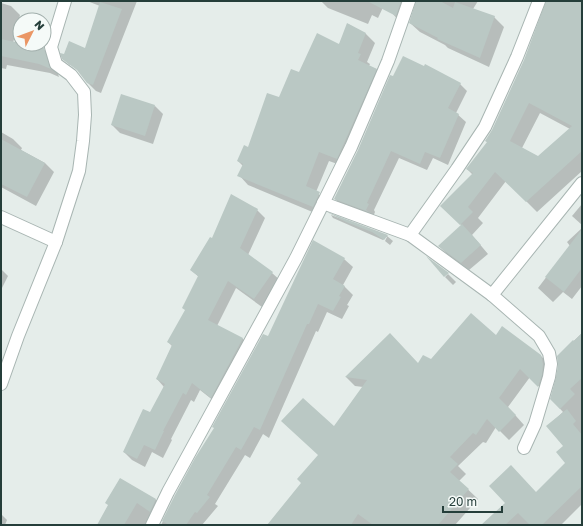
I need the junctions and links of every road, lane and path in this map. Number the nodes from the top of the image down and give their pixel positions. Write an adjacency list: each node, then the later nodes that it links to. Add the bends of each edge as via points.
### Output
1 (65, 1): 8 (street, via 50,47 56,64 71,75 84,92 85,115 79,171)
2 (409, 1): 5 (street, via 388,61 351,147)
3 (539, 1): 7 (street, via 485,127)
4 (582, 183): 9 (street)
5 (323, 203): 7 (street); 12 (street)
6 (1, 217): 8 (street)
7 (410, 235): 9 (street)
8 (56, 242): 10 (street)
9 (492, 295): 11 (street, via 539,336 549,353 549,377 535,424)
10 (1, 384)
11 (524, 448)
12 (152, 525)

